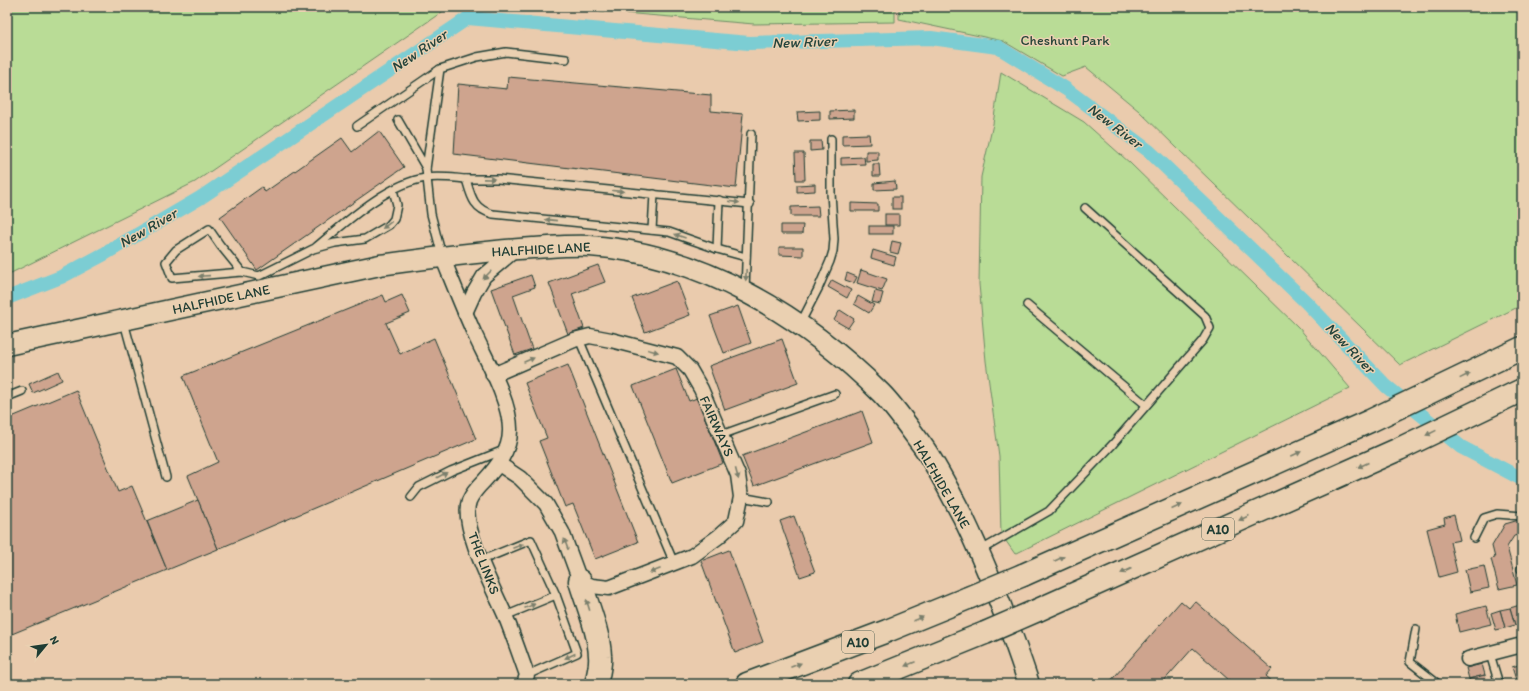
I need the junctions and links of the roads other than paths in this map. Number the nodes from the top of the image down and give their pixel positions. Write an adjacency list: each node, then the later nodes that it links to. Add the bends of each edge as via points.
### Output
1 (566, 59): 2 (lane, via 506,52 477,56)
2 (440, 68): 4 (lane); 7 (lane)
3 (398, 120): 7 (lane)
4 (357, 126)
5 (752, 134): 13 (lane)
6 (831, 139): 26 (lane, via 833,251 818,290)
7 (426, 169): 8 (lane)
8 (427, 178): 9 (lane); 10 (lane, via 403,184); 19 (lane, via 431,214)
9 (466, 179): 11 (lane, one-way to 11); 15 (lane, one-way to 9, via 484,212 471,198)
10 (393, 190): 16 (lane, via 357,214); 16 (lane, one-way to 16, via 397,205 394,219 389,225 365,239)
11 (654, 194): 12 (lane); 15 (lane)
12 (719, 200): 13 (lane, one-way to 13); 18 (lane)
13 (750, 204): 20 (lane)
14 (1085, 208): 35 (lane, via 1209,322 1210,328 1203,340)
15 (652, 230): 18 (lane, one-way to 15, via 669,232)
16 (313, 249): 21 (lane, via 259,276)
17 (516, 249): 19 (main road, HALFHIDE LANE); 22 (main road, HALFHIDE LANE, via 589,246 641,253 684,265); 24 (street, one-way to 24, via 484,276)
18 (717, 249): 20 (lane)
19 (442, 256): 24 (street, THE LINKS); 25 (main road, HALFHIDE LANE, via 380,265)
20 (746, 257): 22 (lane, one-way to 22)
21 (242, 272): 21 (lane, one-way to 21, via 172,278 166,262 176,250 209,229)
22 (745, 292): 26 (main road, HALFHIDE LANE, via 778,310)
23 (1027, 306): 35 (lane)
24 (465, 313): 30 (street, THE LINKS)
25 (123, 320): 28 (main road, HALFHIDE LANE); 39 (lane)
26 (799, 326): 45 (main road, HALFHIDE LANE, via 834,351 882,394 923,446 951,493)
27 (579, 339): 30 (street, FAIRWAYS, one-way to 27); 36 (street, FAIRWAYS, one-way to 36, via 590,336 677,357 694,376); 47 (lane)
28 (7, 345)
29 (1522, 348): 57 (highway, A10, one-way to 29, bridge, via 887,631 1023,575 1370,421)
30 (493, 375): 37 (street, THE LINKS, via 509,419 510,432)
31 (1522, 390): 58 (highway, A10, one-way to 58, bridge, via 1399,449 1038,610)
32 (22, 392): 34 (lane)
33 (835, 394): 36 (lane)
34 (7, 397)
35 (1146, 406): 45 (lane, via 1049,511)
36 (721, 435): 41 (street, FAIRWAYS, one-way to 41, via 738,474)
37 (506, 450): 38 (street, THE LINKS); 40 (lane, one-way to 37, via 419,487 451,471)
38 (499, 464): 46 (street, THE LINKS, via 470,500 468,515 471,532); 48 (street, one-way to 38, via 562,532 546,504 520,478)
39 (166, 477)
40 (411, 497)
41 (741, 497): 42 (lane); 47 (street, FAIRWAYS, via 736,521 692,556)
42 (769, 502)
43 (1522, 516): 44 (lane, via 1497,514 1484,518)
44 (1474, 538)
45 (979, 552): 59 (main road, HALFHIDE LANE)
46 (482, 560): 49 (lane, one-way to 49, via 531,540); 50 (street, THE LINKS)
47 (674, 563): 48 (street, FAIRWAYS, one-way to 48, via 609,588 592,586)
48 (580, 581): 56 (highway, one-way to 48, via 600,656 594,625)
49 (556, 595): 50 (lane, one-way to 49); 55 (lane, one-way to 55, via 577,653)
50 (505, 616): 55 (street, THE LINKS)
51 (1416, 629): 60 (lane, via 1410,662)
52 (1519, 646): 53 (street)
53 (1490, 654): 54 (street); 61 (lane)
54 (1468, 659)
55 (526, 679)
56 (596, 684)
57 (747, 684)
58 (859, 684)
59 (1029, 684)
60 (1438, 684)
61 (1499, 684)

